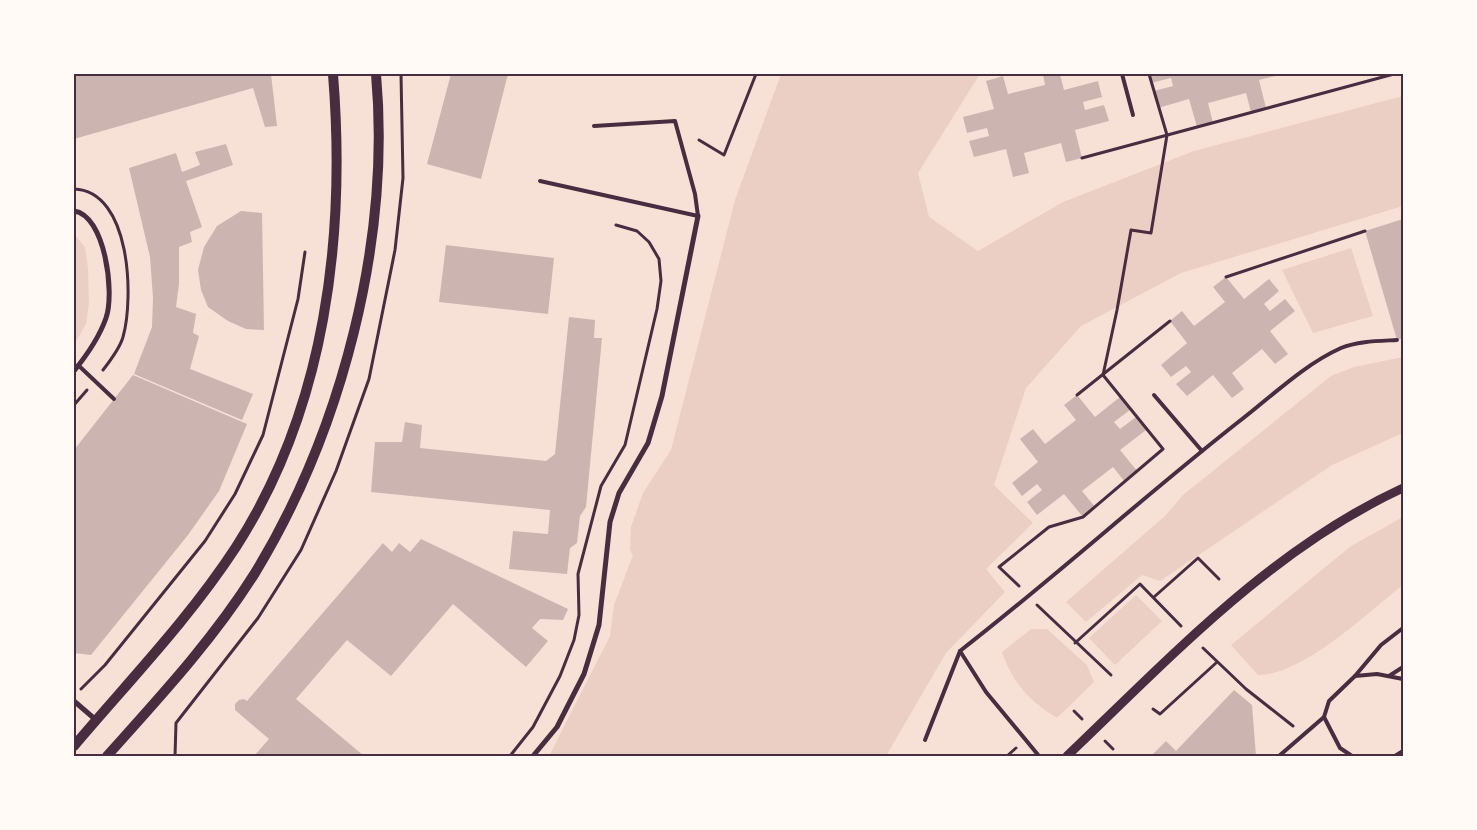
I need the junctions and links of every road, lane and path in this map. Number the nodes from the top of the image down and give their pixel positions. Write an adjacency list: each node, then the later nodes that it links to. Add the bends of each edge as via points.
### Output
1 (334, 74): 47 (main road, via 338,164 330,285 314,358 292,431 259,505 236,546 179,623)
2 (376, 74): 52 (main road, via 380,140 370,245 352,335 311,461 279,531 232,606 175,680)
3 (401, 74): 13 (path)
4 (756, 74): 11 (path, via 724,155)
5 (1122, 74): 8 (lane)
6 (1149, 74): 10 (path)
7 (1394, 74): 10 (path)
8 (1133, 115)
9 (594, 126): 16 (lane, via 675,121)
10 (1167, 135): 12 (path); 24 (path, via 1150,233 1131,230)
11 (699, 140)
12 (1082, 158)
13 (403, 178)
14 (540, 181): 16 (lane)
15 (74, 211): 22 (street, via 82,212 90,219 98,234 109,290 107,317)
16 (698, 216): 53 (street, via 662,396 648,443 619,493 610,522 599,625 584,674 557,727)
17 (1365, 231): 19 (path)
18 (305, 252): 43 (path, via 298,299 263,434 235,494 205,541 106,665)
19 (1226, 277)
20 (1170, 321): 24 (path)
21 (1397, 340): 28 (lane, via 1342,347 1312,365)
22 (78, 365): 23 (street); 27 (lane)
23 (74, 371)
24 (1102, 375): 25 (path); 30 (path, via 1163,449 1083,517 1049,527)
25 (1077, 395)
26 (1154, 395): 28 (lane)
27 (114, 399)
28 (1202, 451): 36 (lane)
29 (1403, 488): 55 (street, via 1348,515 1236,596)
30 (999, 567)
31 (1219, 579): 32 (path, via 1198,558)
32 (1154, 597): 34 (path); 39 (path, via 1140,584 1075,642)
33 (1403, 628): 40 (lane, via 1381,644)
34 (1185, 630)
35 (1197, 643): 37 (path)
36 (960, 651): 49 (lane); 54 (lane, via 986,692)
37 (1216, 662): 45 (path, via 1160,714); 48 (path)
38 (1403, 667): 41 (lane)
39 (1111, 675)
40 (1355, 676): 41 (lane); 46 (lane, via 1329,702)
41 (1389, 676): 42 (lane)
42 (1403, 679)
43 (80, 690)
44 (74, 700): 47 (street)
45 (1153, 709)
46 (1324, 717): 56 (lane); 57 (lane, via 1340,748)
47 (96, 720): 50 (main road)
48 (1298, 730)
49 (925, 740)
50 (74, 745)
51 (1403, 751): 58 (lane)
52 (107, 756)
53 (533, 756)
54 (1039, 756)
55 (1067, 756)
56 (1280, 756)
57 (1352, 756)
58 (1397, 756)

